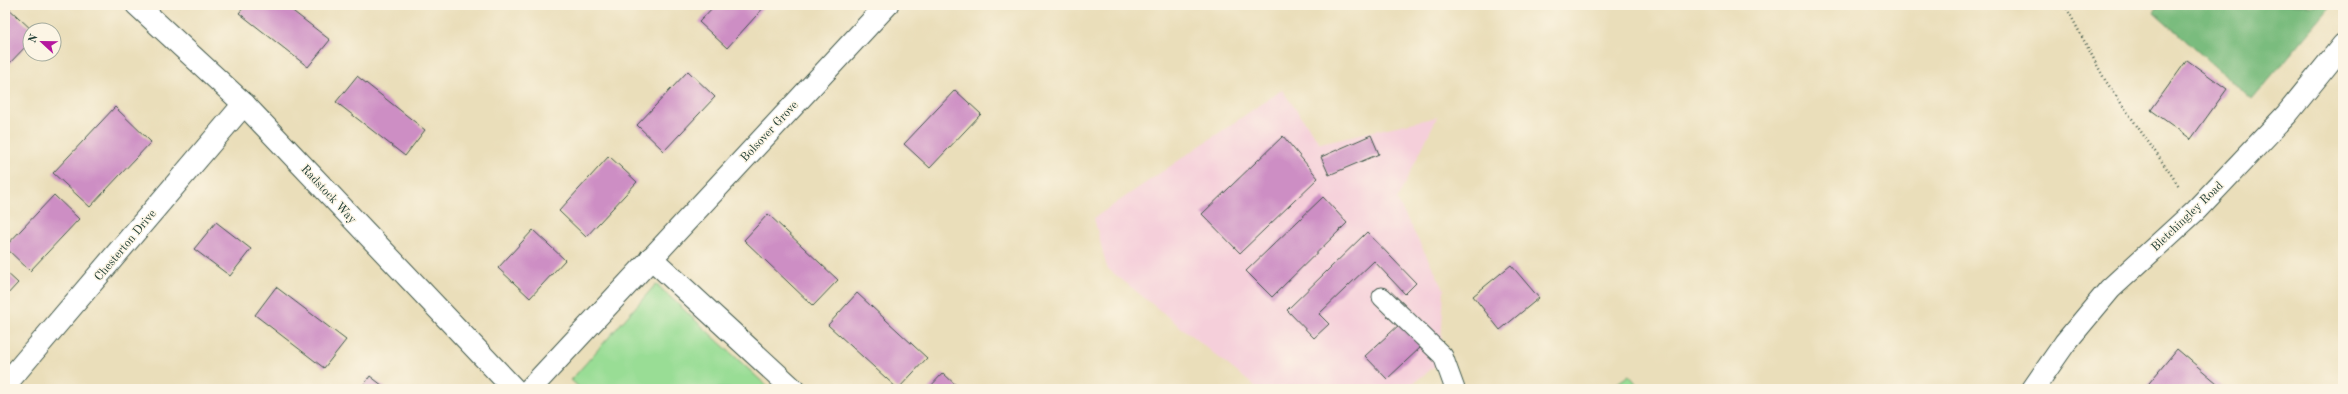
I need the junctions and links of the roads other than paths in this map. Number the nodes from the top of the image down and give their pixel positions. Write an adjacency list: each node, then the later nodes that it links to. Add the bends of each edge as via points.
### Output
1 (137, 5): 4 (street, Radstock Way)
2 (887, 5): 5 (street, Bolsover Grove)
3 (2343, 45): 12 (street, Bletchingley Road, via 2287,114 2196,210 2110,289 2065,343)
4 (244, 104): 7 (street, Chesterton Drive); 8 (street, Radstock Way)
5 (651, 258): 9 (street, Bolsover Grove); 10 (street)
6 (1382, 297): 11 (lane, via 1444,356)
7 (5, 385)
8 (514, 389)
9 (530, 389)
10 (793, 389)
11 (1455, 389)
12 (2034, 389)

